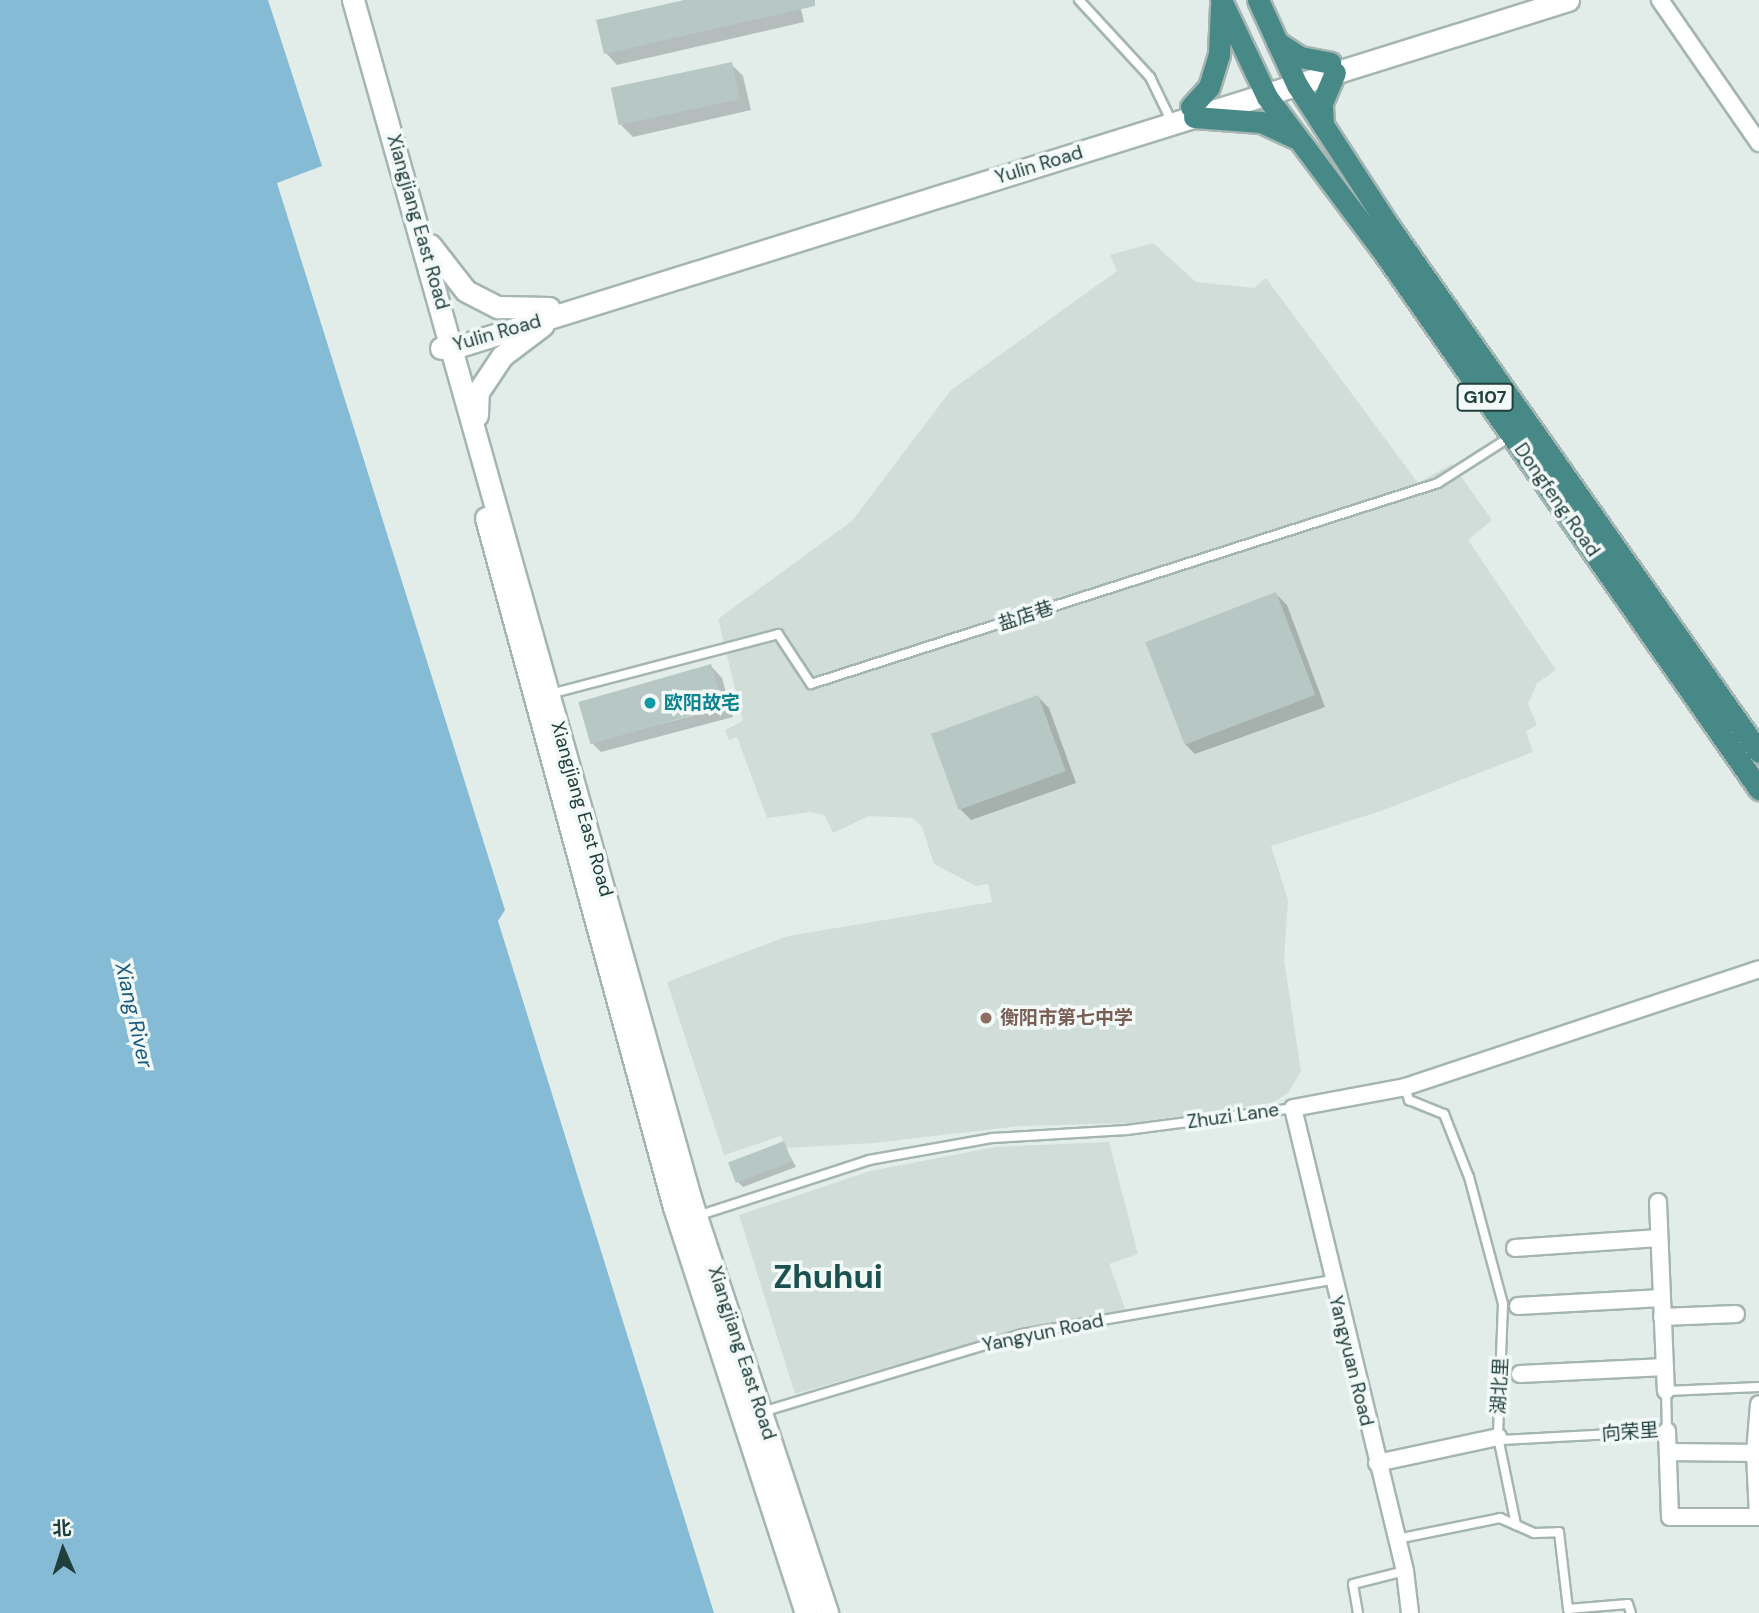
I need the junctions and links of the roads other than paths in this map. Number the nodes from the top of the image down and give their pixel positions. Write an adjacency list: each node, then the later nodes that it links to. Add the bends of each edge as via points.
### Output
1 (340, 0): 20 (main road, Xiangjiang East Road)
2 (353, 0): 18 (main road, Xiangjiang East Road)
3 (1079, 0): 14 (lane, via 1150,77)
4 (1221, 0): 12 (highway, Dongfeng Road / G107); 13 (highway, via 1219,54 1209,88)
5 (1258, 0): 9 (highway, Dongfeng Road / G107)
6 (1530, 0): 10 (main road, Yulin Road)
7 (1568, 0): 10 (main road, Yulin Road)
8 (1660, 0): 17 (street)
9 (1277, 42): 10 (highway, via 1300,57); 11 (highway, Dongfeng Road / G107)
10 (1332, 68): 11 (main road, Yulin Road); 15 (highway, via 1322,103)
11 (1294, 80): 12 (main road, Yulin Road); 15 (highway, Dongfeng Road / G107)
12 (1263, 89): 13 (main road, Yulin Road); 16 (highway, Dongfeng Road / G107)
13 (1193, 112): 14 (main road, Yulin Road); 16 (highway, via 1261,121); 19 (main road, Yulin Road)
14 (1168, 114): 19 (main road, Yulin Road)
15 (1323, 125): 24 (highway, Dongfeng Road / G107, via 1388,225)
16 (1299, 139): 22 (highway, Dongfeng Road / G107)
17 (1759, 143)
18 (419, 227): 19 (main road, via 440,262 466,290 498,307); 20 (main road, Xiangjiang East Road)
19 (552, 312): 20 (main road, Yulin Road); 21 (main road, via 502,356 478,392)
20 (448, 345): 21 (main road, Xiangjiang East Road); 53 (main road, Xiangjiang East Road, via 674,1207)
21 (477, 431): 23 (main road, Xiangjiang East Road)
22 (1512, 436): 23 (lane, 盐店巷, via 1438,484 810,684 778,635); 25 (highway, Dongfeng Road / G107)
23 (550, 694): 30 (main road, Xiangjiang East Road)
24 (1759, 752)
25 (1759, 789)
26 (1759, 969): 27 (street, Zhuzi Lane)
27 (1405, 1087): 28 (street, Zhuzi Lane); 45 (lane, 湖北里, via 1409,1100 1444,1114 1469,1177 1503,1304)
28 (1293, 1108): 30 (lane, Zhuzi Lane, via 1127,1130 993,1138 869,1160); 33 (street, Yangyuan Road)
29 (1658, 1202): 31 (street)
30 (697, 1216): 43 (main road, Xiangjiang East Road)
31 (1659, 1238): 32 (street); 34 (street)
32 (1516, 1248)
33 (1331, 1280): 43 (lane, Yangyun Road, via 1022,1334); 48 (street, Yangyuan Road)
34 (1662, 1298): 35 (street); 37 (street)
35 (1518, 1307)
36 (1736, 1314): 37 (street)
37 (1662, 1317): 38 (street)
38 (1665, 1367): 39 (street); 41 (street)
39 (1520, 1374)
40 (1759, 1387): 41 (lane, 向荣里)
41 (1665, 1391): 44 (lane, 向荣里)
42 (1759, 1405): 47 (street)
43 (761, 1412): 54 (main road, Xiangjiang East Road)
44 (1667, 1431): 45 (lane, 向荣里); 46 (street)
45 (1500, 1438): 48 (street); 50 (lane, 湖北里)
46 (1668, 1452): 47 (street); 49 (street, via 1670,1517)
47 (1757, 1453): 49 (street)
48 (1377, 1464): 51 (street, Yangyuan Road)
49 (1758, 1517)
50 (1516, 1525): 51 (lane, via 1500,1518); 57 (lane, via 1534,1533 1559,1532 1569,1609 1628,1604)
51 (1397, 1539): 52 (street, Yangyuan Road)
52 (1405, 1571): 55 (lane, via 1353,1584); 56 (street, Yangyuan Road)
53 (806, 1613)
54 (827, 1613)
55 (1358, 1613)
56 (1410, 1613)
57 (1631, 1613)

